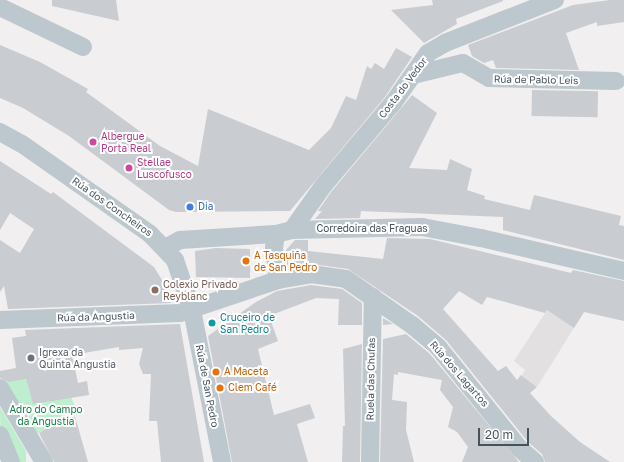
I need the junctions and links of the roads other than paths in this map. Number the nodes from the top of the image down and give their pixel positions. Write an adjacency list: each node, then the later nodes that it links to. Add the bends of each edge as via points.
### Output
1 (555, 0): 4 (street, Costa do Vedor, via 438,46 428,54)
2 (0, 7): 3 (street)
3 (83, 47)
4 (413, 75): 5 (street, Rúa de Pablo Leis, via 463,63 489,78); 7 (street, Costa do Vedor, via 345,162)
5 (616, 82)
6 (0, 132): 8 (street, Rúa dos Concheiros, via 22,144 150,234)
7 (284, 232): 8 (street, Corredoira das Fraguas, via 180,240); 9 (street, Corredoira das Fraguas, via 422,227); 10 (street, via 274,248)
8 (165, 248): 12 (street, Rúa dos Concheiros, via 181,275)
9 (624, 271)
10 (278, 280): 11 (street, Rúa dos Lagartos, via 311,274 346,279); 12 (street, Rúa da Angustia)
11 (373, 297): 19 (street, Ruela das Chufas); 20 (street, Rúa dos Lagartos, via 438,347 520,449)
12 (192, 310): 13 (street, Rúa da Angustia, via 161,315); 18 (street, Rúa de San Pedro)
13 (0, 320)
14 (0, 388): 17 (street)
15 (0, 435): 16 (street)
16 (11, 462)
17 (44, 462)
18 (222, 462)
19 (370, 462)
20 (535, 462)

